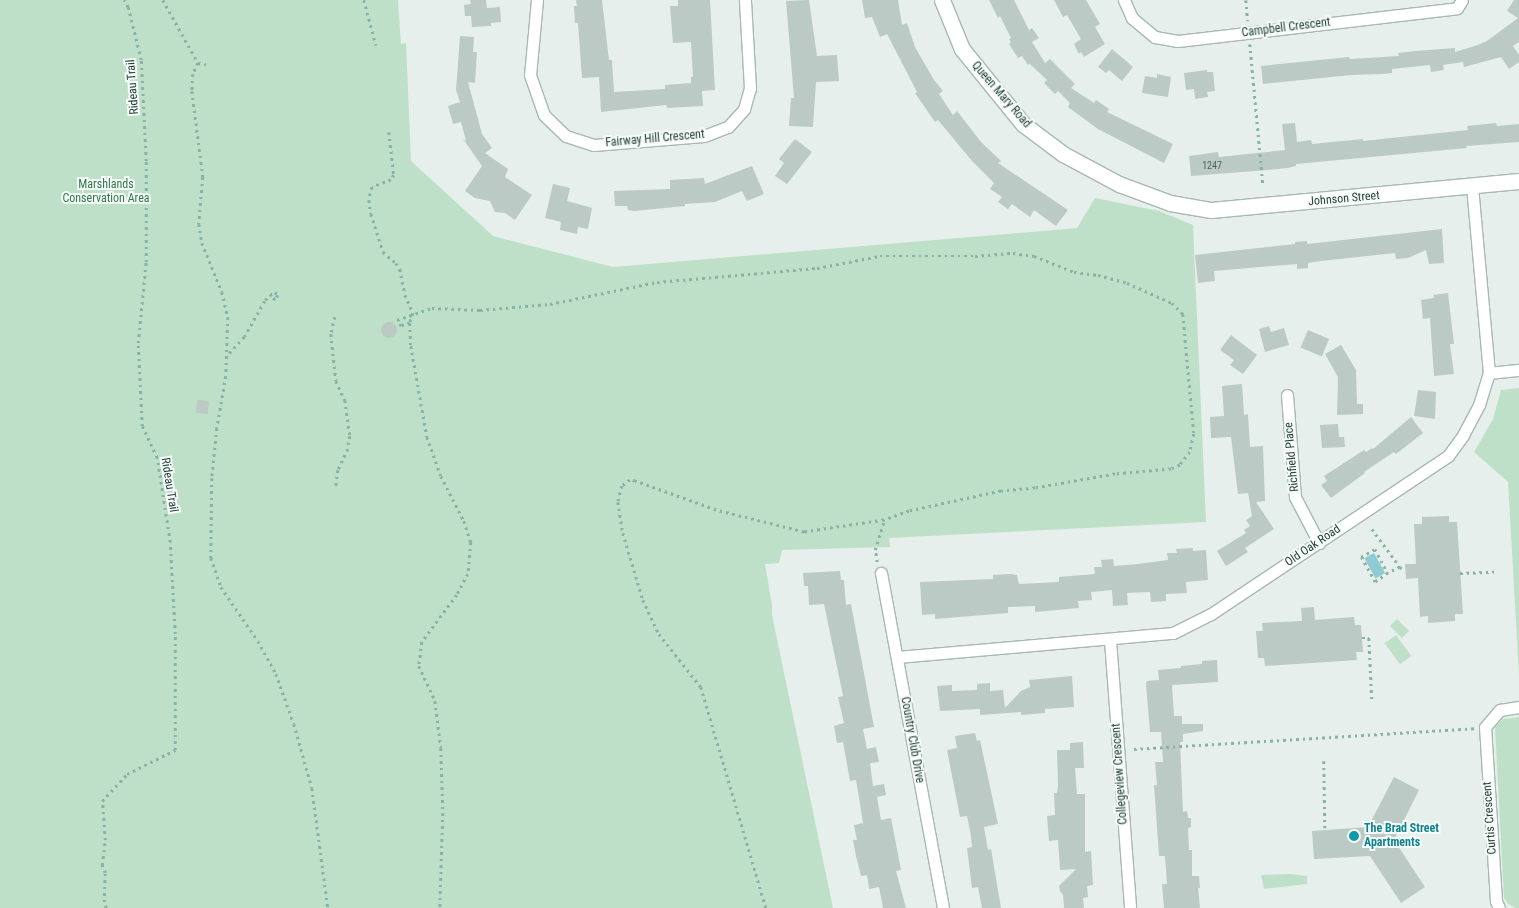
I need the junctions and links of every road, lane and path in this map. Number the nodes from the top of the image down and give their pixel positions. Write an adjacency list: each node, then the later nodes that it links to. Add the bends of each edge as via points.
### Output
1 (124, 0): 46 (path, Rideau Trail, via 141,60 146,161 146,262 138,342 142,426 157,458 170,542 175,634 175,750 127,774 102,801)
2 (163, 0): 12 (path)
3 (364, 0): 11 (path)
4 (537, 0): 5 (street, Fairway Hill Crescent, via 530,75 544,115 566,136 594,145 704,136 728,127 744,109 750,88)
5 (744, 0)
6 (942, 0): 18 (street, Queen Mary Road, via 962,49 1023,124 1063,154 1119,184)
7 (1124, 0): 10 (street, Campbell Crescent, via 1132,18 1155,37 1178,40)
8 (1246, 0): 10 (path)
9 (1462, 0): 10 (street, Campbell Crescent, via 1457,8)
10 (1249, 32): 16 (path)
11 (376, 45)
12 (198, 63): 13 (path); 23 (path, via 193,74 192,91 203,177 199,224 202,244 222,292 228,317)
13 (206, 64)
14 (390, 132): 20 (path, via 394,175 392,180 372,187 370,207 378,242 400,270)
15 (1519, 181): 17 (street, Johnson Street)
16 (1263, 184)
17 (1472, 186): 18 (street, Johnson Street, via 1211,210); 25 (street, Old Oak Road)
18 (1170, 203)
19 (270, 296): 23 (path, via 244,337)
20 (413, 313): 22 (path); 22 (path, via 397,320 401,326); 28 (path, via 432,308 480,310 558,303 657,282 817,268 880,256 1013,253 1034,256 1074,272 1127,283 1178,308 1184,321 1194,434 1190,452 1180,465 1171,469 1001,491 909,510)
21 (335, 317): 27 (path, via 331,334 336,381 346,400 350,436)
22 (410, 323): 48 (path, via 426,437 471,542 468,574 457,595 422,642 419,666 435,701 441,748)
23 (228, 354): 47 (path, via 212,478 211,558 221,588 258,641 276,674 294,724 313,796)
24 (1519, 370): 25 (street)
25 (1489, 373): 30 (street, Old Oak Road, via 1479,405 1448,456)
26 (1287, 395): 30 (street, Richfield Place, via 1295,497)
27 (336, 486)
28 (884, 520): 32 (path, via 876,550); 49 (path, via 804,532 710,508 635,481 625,482 619,492 623,533 643,600 659,634 700,687)
29 (1372, 529): 31 (path)
30 (1319, 544): 38 (street, Old Oak Road, via 1211,614 1173,633)
31 (1400, 567): 33 (path); 35 (path)
32 (879, 568): 39 (street, Country Club Drive)
33 (1405, 571)
34 (1494, 572): 36 (path)
35 (1388, 573): 35 (path, via 1375,582 1362,557 1375,549)
36 (1460, 573)
37 (1362, 638): 40 (path, via 1369,638)
38 (1110, 640): 39 (street, Old Oak Road); 51 (street, Collegeview Crescent)
39 (897, 657): 50 (street, Country Club Drive)
40 (1372, 700)
41 (1519, 706): 42 (street, via 1500,710)
42 (1485, 727): 43 (path); 52 (street, Curtis Crescent)
43 (1134, 749)
44 (1324, 761): 45 (path)
45 (1325, 828)
46 (106, 908)
47 (328, 908)
48 (440, 908)
49 (766, 908)
50 (943, 908)
51 (1130, 908)
52 (1499, 908)

